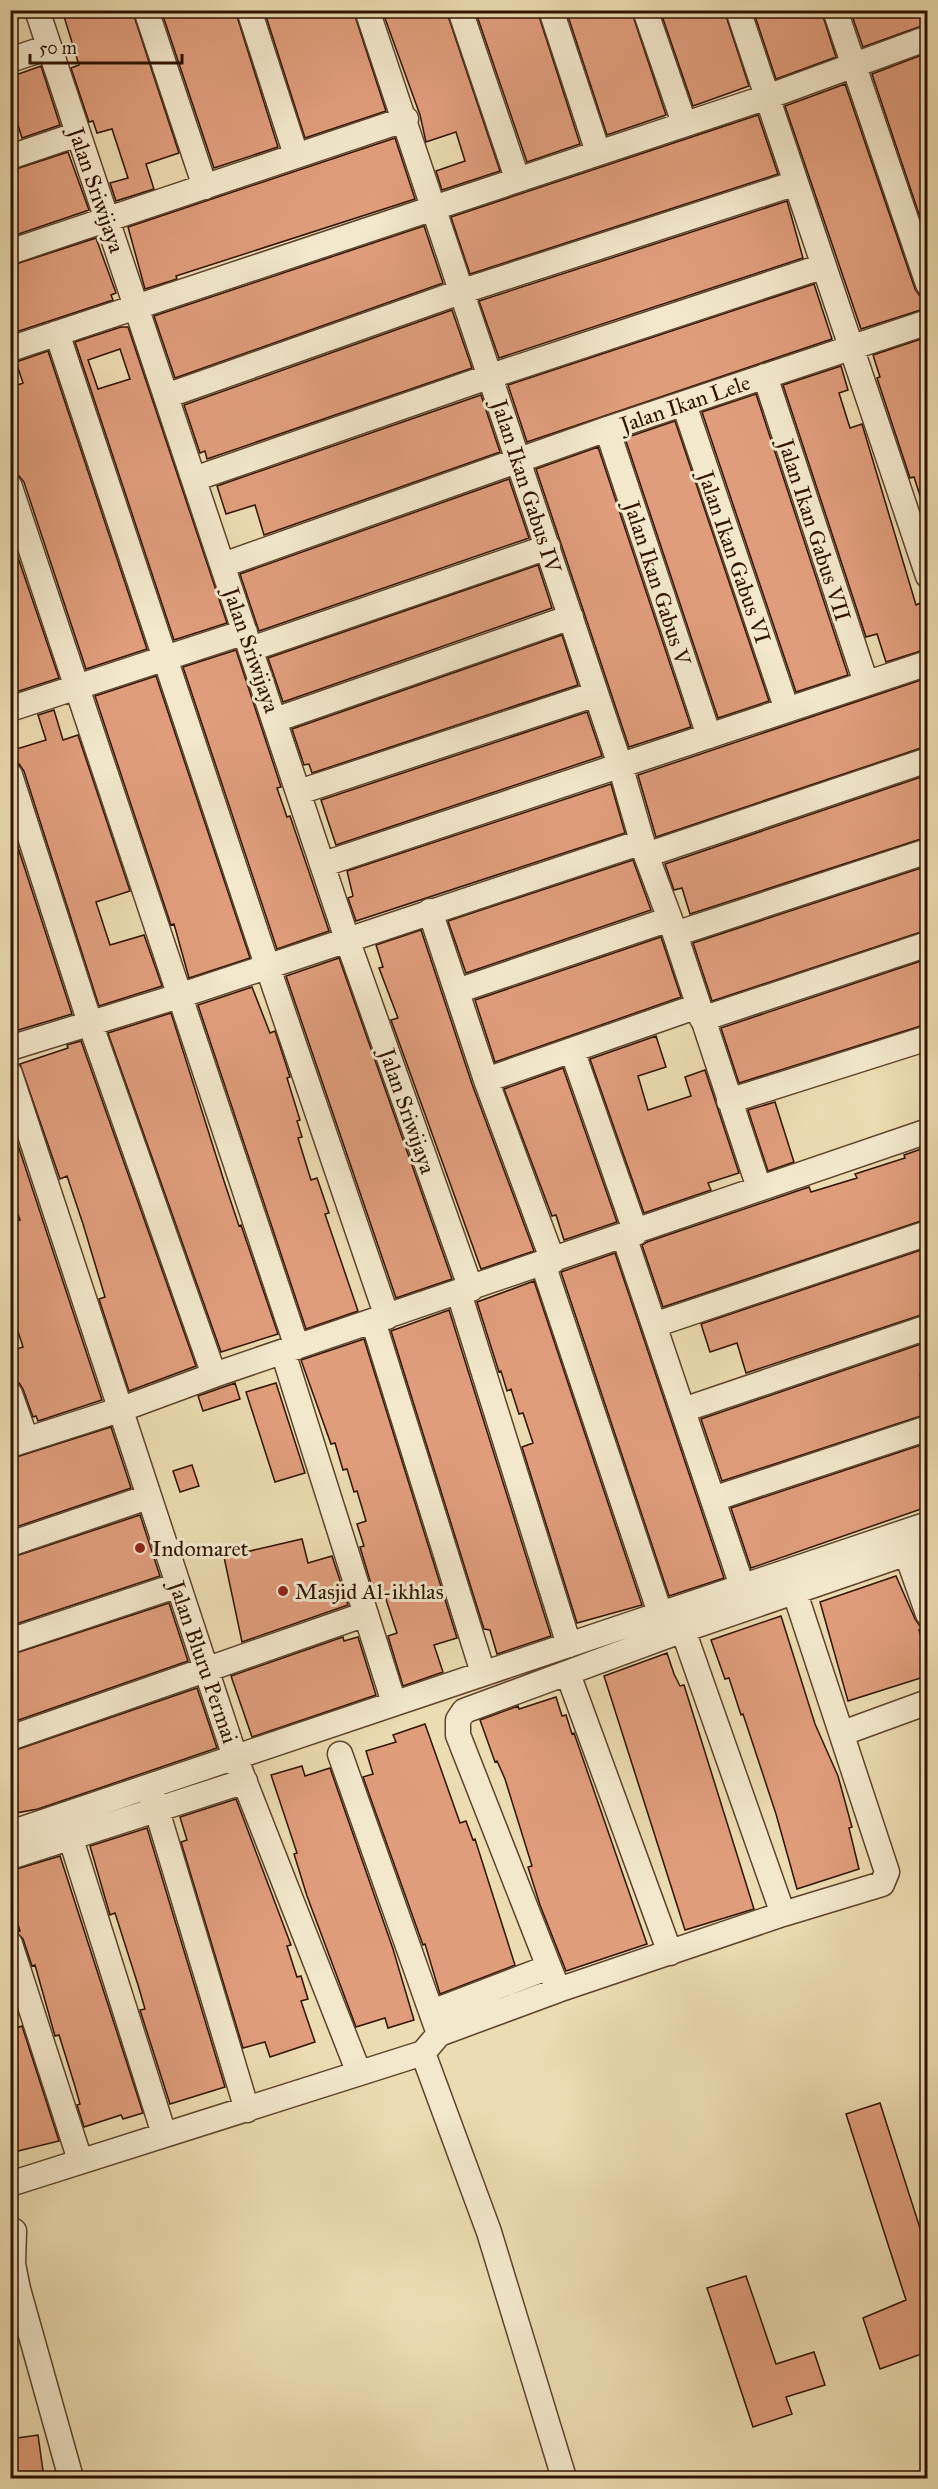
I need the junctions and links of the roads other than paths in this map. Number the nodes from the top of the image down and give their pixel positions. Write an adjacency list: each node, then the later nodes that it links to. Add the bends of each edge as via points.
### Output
1 (37, 10): 11 (street, Jalan Sriwijaya)
2 (146, 10): 23 (street)
3 (249, 10): 19 (street)
4 (368, 10): 15 (street, Jalan Ikan Gabus IV)
5 (460, 10): 21 (street)
6 (551, 10): 18 (street)
7 (645, 10): 16 (street)
8 (738, 10): 14 (street)
9 (835, 10): 13 (street)
10 (927, 38): 13 (street)
11 (49, 47): 12 (street); 17 (street, Jalan Sriwijaya)
12 (10, 60)
13 (853, 64): 14 (street); 28 (street)
14 (767, 97): 16 (street); 22 (street)
15 (406, 119): 19 (street); 24 (street, Jalan Ikan Gabus IV)
16 (684, 123): 18 (street)
17 (78, 134): 20 (street); 25 (street, Jalan Sriwijaya)
18 (598, 152): 21 (street)
19 (296, 155): 23 (street)
20 (10, 157)
21 (517, 178): 24 (street)
22 (796, 183): 27 (street); 29 (street)
23 (205, 187): 25 (street)
24 (435, 207): 29 (street, Jalan Ikan Gabus IV); 30 (street)
25 (107, 219): 26 (street); 30 (street, Jalan Sriwijaya)
26 (10, 252)
27 (824, 266): 33 (street); 35 (street)
28 (927, 284)
29 (463, 291): 35 (street, Jalan Ikan Gabus IV); 37 (street)
30 (136, 308): 32 (street); 37 (street, Jalan Sriwijaya)
31 (927, 322): 33 (street, Jalan Ikan Lele)
32 (57, 333): 34 (street); 48 (street)
33 (851, 348): 36 (street, Jalan Ikan Lele); 45 (street)
34 (10, 349)
35 (491, 376): 40 (street, Jalan Ikan Gabus IV); 41 (street)
36 (765, 376): 38 (street, Jalan Ikan Lele); 50 (street, Jalan Ikan Gabus VII)
37 (166, 396): 41 (street, Jalan Sriwijaya)
38 (684, 404): 39 (street, Jalan Ikan Lele); 54 (street, Jalan Ikan Gabus VI)
39 (607, 429): 40 (street, Jalan Ikan Lele); 56 (street, Jalan Ikan Gabus V)
40 (519, 462): 43 (street, Jalan Ikan Gabus IV); 44 (street, Jalan Ikan Lele)
41 (194, 479): 44 (street, Jalan Sriwijaya)
42 (10, 487): 51 (street)
43 (548, 547): 46 (street, Jalan Ikan Gabus IV); 47 (street)
44 (223, 566): 47 (street, Jalan Sriwijaya)
45 (927, 576)
46 (571, 617): 52 (street, Jalan Ikan Gabus IV); 55 (street)
47 (248, 640): 48 (street); 55 (street, Jalan Sriwijaya)
48 (164, 658): 51 (street); 68 (street)
49 (927, 663): 50 (street)
50 (866, 683): 54 (street)
51 (76, 687): 53 (street); 70 (street)
52 (596, 694): 58 (street, Jalan Ikan Gabus IV); 60 (street)
53 (10, 709)
54 (787, 710): 56 (street)
55 (275, 720): 60 (street, Jalan Sriwijaya)
56 (709, 736): 58 (street)
57 (927, 760): 61 (street)
58 (620, 765): 61 (street, Jalan Ikan Gabus IV); 63 (street)
59 (10, 775): 72 (street)
60 (299, 792): 63 (street, Jalan Sriwijaya)
61 (644, 848): 64 (street); 65 (street, Jalan Ikan Gabus IV)
62 (927, 851): 65 (street)
63 (324, 864): 66 (street, Jalan Sriwijaya)
64 (430, 911): 66 (street); 69 (street)
65 (673, 927): 69 (street); 71 (street, Jalan Ikan Gabus IV)
66 (347, 939): 68 (street); 84 (street, Jalan Sriwijaya)
67 (927, 944): 71 (street)
68 (267, 965): 70 (street); 85 (street)
69 (457, 991): 77 (street)
70 (179, 996): 72 (street); 88 (street)
71 (700, 1012): 75 (street); 78 (street, Jalan Ikan Gabus IV)
72 (90, 1023): 74 (street); 89 (street)
73 (927, 1038): 78 (street)
74 (10, 1048)
75 (572, 1050): 77 (street); 82 (street)
76 (10, 1074): 91 (street, Jalan Bluru Permai)
77 (486, 1080): 83 (street)
78 (729, 1101): 80 (street, Jalan Ikan Gabus IV)
79 (927, 1131): 80 (street)
80 (759, 1188): 82 (street)
81 (927, 1233): 86 (street)
82 (630, 1234): 83 (street); 86 (street)
83 (548, 1263): 84 (street); 103 (street)
84 (465, 1291): 85 (street); 108 (street, Jalan Sriwijaya)
85 (380, 1319): 88 (street); 110 (street)
86 (654, 1325): 92 (street)
87 (927, 1327): 92 (street)
88 (290, 1350): 89 (street); 104 (street)
89 (214, 1375): 91 (street)
90 (10, 1394): 94 (street)
91 (122, 1409): 94 (street); 95 (street, Jalan Bluru Permai)
92 (683, 1410): 96 (street)
93 (927, 1428): 96 (street)
94 (18, 1442)
95 (148, 1497): 98 (street); 100 (street, Jalan Bluru Permai)
96 (713, 1499): 101 (street)
97 (927, 1524): 101 (street)
98 (10, 1544)
99 (917, 1549): 102 (street); 105 (street)
100 (177, 1585): 107 (street); 109 (street, Jalan Bluru Permai)
101 (742, 1586): 103 (street)
102 (795, 1593): 106 (street); 114 (street)
103 (660, 1613): 108 (street)
104 (366, 1614): 109 (street); 113 (street)
105 (927, 1614)
106 (683, 1630): 111 (street); 123 (street)
107 (10, 1641)
108 (568, 1645): 110 (street)
109 (206, 1671): 115 (street); 117 (street, Jalan Bluru Permai)
110 (483, 1673): 113 (street)
111 (567, 1674): 125 (street); 126 (street, via 477,1705 464,1711 458,1720 458,1735)
112 (927, 1702): 114 (street)
113 (394, 1703): 117 (street)
114 (843, 1733): 123 (street, via 886,1879 872,1888)
115 (10, 1738)
116 (340, 1754): 128 (street)
117 (236, 1757): 118 (street, Jalan Bluru Permai); 119 (street)
118 (245, 1780): 119 (street); 130 (street, Jalan Bluru Permai)
119 (152, 1798): 120 (street); 131 (street)
120 (66, 1828): 121 (street); 122 (street); 132 (street)
121 (10, 1833)
122 (10, 1857)
123 (783, 1914): 125 (street)
124 (10, 1944): 133 (street)
125 (670, 1953): 127 (street)
126 (549, 1967): 127 (street); 128 (street)
127 (558, 1990): 128 (street)
128 (435, 2023): 129 (street)
129 (423, 2053): 130 (street); 137 (street, via 489,2232)
130 (359, 2073): 131 (street)
131 (247, 2110): 132 (street)
132 (164, 2134): 133 (street)
133 (80, 2160): 134 (street)
134 (10, 2184)
135 (14, 2231): 136 (street, via 13,2264 18,2289)
136 (71, 2478)
137 (564, 2478)

